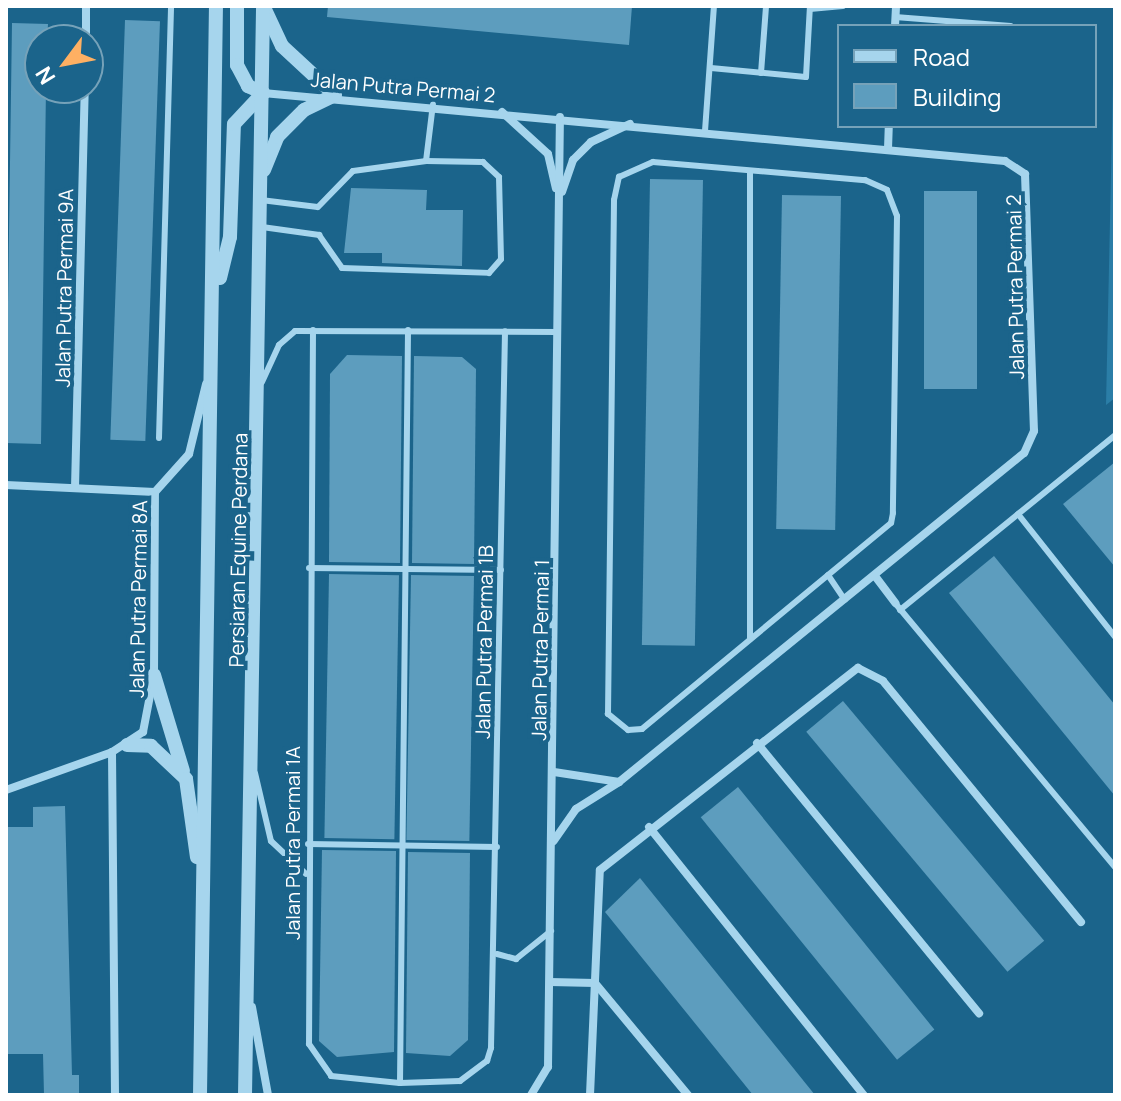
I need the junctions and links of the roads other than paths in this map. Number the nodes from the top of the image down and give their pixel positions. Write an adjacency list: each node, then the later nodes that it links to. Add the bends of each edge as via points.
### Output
1 (171, 6): 38 (lane)
2 (216, 6): 30 (street, Persiaran Equine Perdana)
3 (237, 6): 14 (street, via 237,65 248,86)
4 (263, 6): 14 (street, Persiaran Equine Perdana); 15 (street, via 282,46)
5 (714, 6): 12 (lane)
6 (766, 6): 13 (lane)
7 (843, 6): 9 (lane)
8 (896, 6): 10 (street)
9 (810, 7): 13 (lane, via 806,77)
10 (895, 22): 11 (lane)
11 (953, 24)
12 (711, 68): 13 (lane); 22 (lane)
13 (761, 73)
14 (263, 93): 15 (street, Jalan Putra Permai 2); 26 (street, Persiaran Equine Perdana); 30 (street, via 234,124 230,237)
15 (335, 95): 17 (street, Jalan Putra Permai 2); 26 (street, via 304,110 277,137)
16 (85, 104): 40 (street, Jalan Putra Permai 9A)
17 (433, 104): 18 (street, Jalan Putra Permai 2); 24 (lane)
18 (501, 111): 19 (street, Jalan Putra Permai 2); 28 (street, Jalan Putra Permai 1, via 548,154)
19 (560, 117): 20 (street, Jalan Putra Permai 2); 28 (street, Jalan Putra Permai 1)
20 (631, 124): 22 (street, Jalan Putra Permai 2); 28 (street, Jalan Putra Permai 1, via 591,142 573,160)
21 (889, 128): 23 (street)
22 (705, 131): 23 (street, Jalan Putra Permai 2)
23 (888, 149): 47 (street, Jalan Putra Permai 2, via 1005,161 1025,174 1034,431 1012,465)
24 (426, 161): 27 (lane, via 361,167 338,180 324,206); 29 (lane, via 483,162 495,170 501,259 489,273 342,268 319,235)
25 (750, 172): 46 (lane, via 865,180 887,190 895,203 893,513); 51 (lane); 51 (lane, via 653,162 626,170 616,185 608,714 628,730 642,729)
26 (260, 180): 27 (street, Persiaran Equine Perdana)
27 (261, 200): 29 (street, Persiaran Equine Perdana)
28 (559, 201): 34 (street, Jalan Putra Permai 1)
29 (262, 227): 36 (street, Persiaran Equine Perdana)
30 (214, 302): 35 (street, Persiaran Equine Perdana)
31 (313, 330): 32 (lane); 36 (lane, via 286,336); 44 (lane, Jalan Putra Permai 1A)
32 (408, 330): 33 (lane); 43 (lane)
33 (505, 331): 34 (lane); 45 (lane, Jalan Putra Permai 1B)
34 (558, 332): 57 (street, Jalan Putra Permai 1)
35 (213, 364): 41 (street, Jalan Putra Permai 8A, via 189,454); 68 (street, Persiaran Equine Perdana)
36 (262, 382): 56 (street, Persiaran Equine Perdana)
37 (1115, 435): 42 (lane)
38 (159, 438)
39 (6, 485): 40 (street)
40 (75, 488): 41 (street)
41 (155, 492): 52 (street, Jalan Putra Permai 8A)
42 (1018, 514): 49 (lane); 50 (lane)
43 (407, 567): 44 (lane); 45 (lane); 64 (lane)
44 (309, 568): 63 (lane, Jalan Putra Permai 1A)
45 (501, 570): 65 (lane, Jalan Putra Permai 1B)
46 (828, 575): 48 (lane); 51 (lane)
47 (875, 576): 48 (street, Jalan Putra Permai 2); 49 (street)
48 (845, 600): 59 (street, Jalan Putra Permai 2)
49 (897, 606): 66 (lane)
50 (1115, 637)
51 (750, 639)
52 (154, 675): 54 (street, Jalan Putra Permai 8A, via 151,713); 58 (street)
53 (757, 743): 61 (street); 69 (street, via 844,673 871,670); 75 (street)
54 (127, 745): 55 (street); 58 (street, via 151,746)
55 (112, 752): 60 (street); 77 (street)
56 (254, 770): 67 (lane, via 271,841); 72 (street, Persiaran Equine Perdana)
57 (554, 772): 59 (street); 62 (street, Jalan Putra Permai 1)
58 (186, 779): 68 (street)
59 (619, 782): 62 (street, Jalan Putra Permai 2, via 562,822)
60 (6, 790)
61 (649, 827): 74 (street, via 600,870); 84 (street)
62 (554, 841): 70 (street, Jalan Putra Permai 1)
63 (308, 844): 64 (lane); 67 (lane, Jalan Putra Permai 1A)
64 (403, 844): 65 (lane); 76 (lane)
65 (497, 847): 71 (lane, Jalan Putra Permai 1B)
66 (1115, 867)
67 (306, 874): 76 (lane, Jalan Putra Permai 1A, via 314,1057 341,1079)
68 (203, 901): 78 (street, Persiaran Equine Perdana)
69 (1081, 922)
70 (552, 930): 71 (lane, via 516,959); 73 (street, Jalan Putra Permai 1)
71 (497, 954): 76 (lane, Jalan Putra Permai 1A, via 487,1061 460,1081)
72 (246, 970): 79 (street, Persiaran Equine Perdana); 80 (street)
73 (550, 982): 74 (street); 81 (street, Jalan Putra Permai 1, via 548,1067)
74 (595, 983): 82 (street); 83 (street)
75 (979, 1013)
76 (400, 1083)
77 (115, 1095)
78 (200, 1095)
79 (245, 1095)
80 (268, 1095)
81 (531, 1095)
82 (590, 1095)
83 (688, 1095)
84 (864, 1095)

